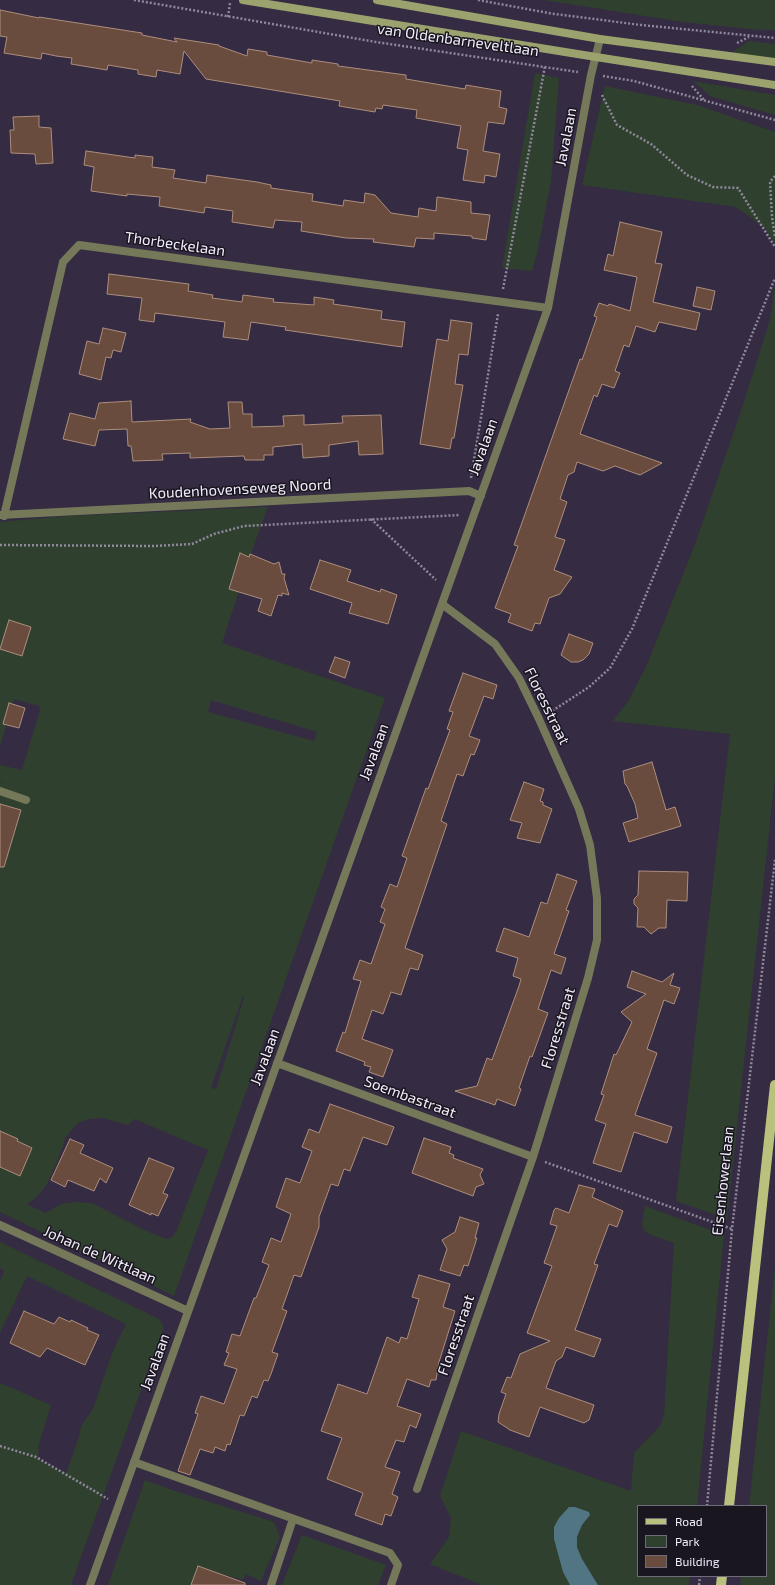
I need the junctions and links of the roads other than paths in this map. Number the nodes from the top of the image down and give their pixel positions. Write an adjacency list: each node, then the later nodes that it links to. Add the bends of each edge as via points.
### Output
1 (243, 0): 4 (main road, van Oldenbarneveltlaan)
2 (377, 0): 3 (main road, van Oldenbarneveltlaan)
3 (600, 39): 4 (street, Javalaan); 5 (main road, van Oldenbarneveltlaan)
4 (596, 58): 6 (main road, van Oldenbarneveltlaan); 7 (street, Javalaan)
5 (775, 62)
6 (775, 85)
7 (548, 308): 8 (street, Javalaan); 9 (street, Thorbeckelaan, via 79,245 63,262)
8 (481, 496): 9 (street, Koudenhovenseweg Noord, via 468,491); 10 (street, Javalaan)
9 (2, 515)
10 (442, 604): 13 (street, Javalaan); 15 (street, Floresstraat, via 495,644 519,678 579,809 590,845 598,898 597,940 588,978)
11 (0, 791): 12 (street)
12 (26, 800)
13 (277, 1063): 15 (street, Soembastraat); 17 (street, Javalaan)
14 (775, 1085): 20 (main road)
15 (533, 1158): 19 (street, Floresstraat)
16 (0, 1225): 17 (street, Johan de Wittlaan)
17 (188, 1311): 18 (street, Javalaan)
18 (134, 1462): 21 (street); 22 (street, Javalaan)
19 (417, 1489)
20 (729, 1505)
21 (293, 1519): 23 (street); 24 (street, via 390,1553 398,1565)
22 (90, 1585)
23 (271, 1585)
24 (391, 1585)

